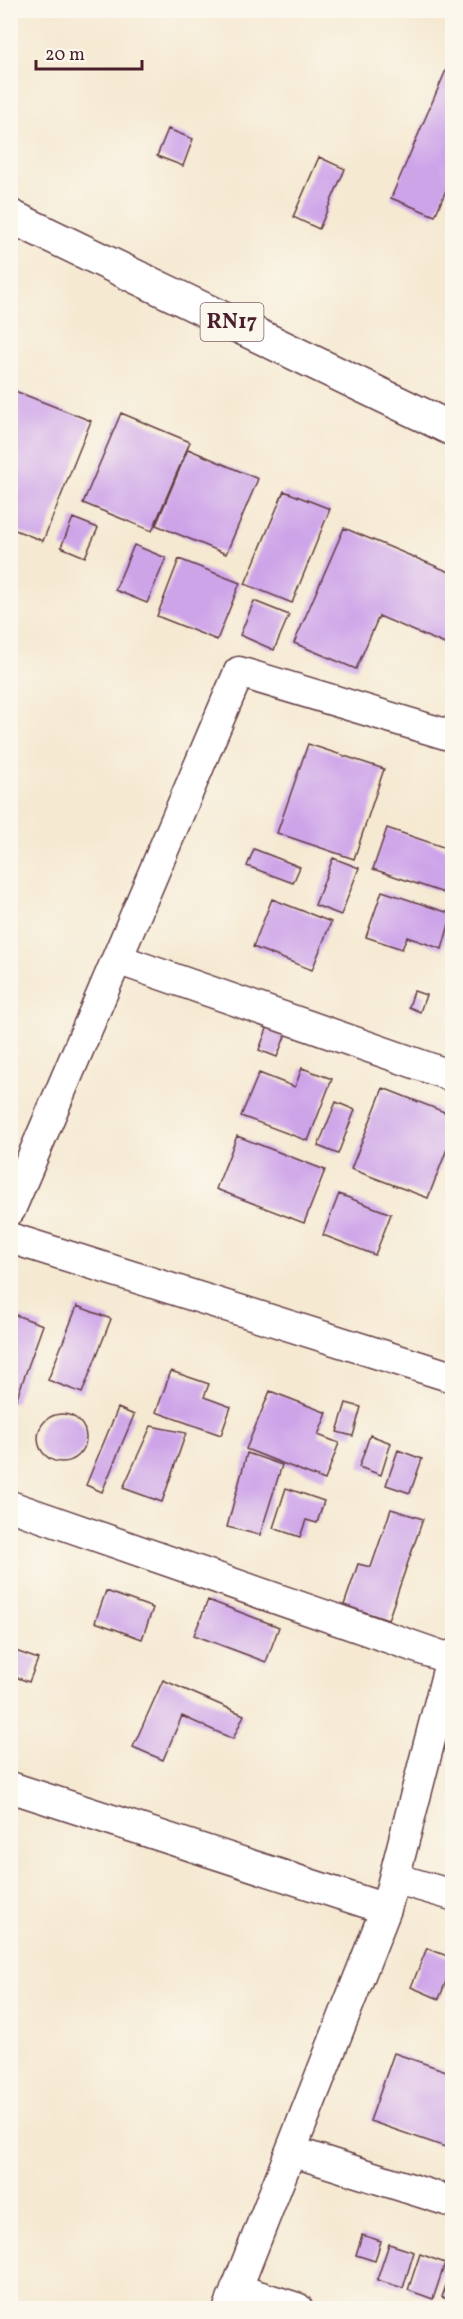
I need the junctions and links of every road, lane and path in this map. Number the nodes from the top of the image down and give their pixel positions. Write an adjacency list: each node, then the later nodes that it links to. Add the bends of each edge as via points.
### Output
1 (10, 216): 2 (main road, RN17)
2 (453, 429)
3 (453, 736): 4 (street, via 239,672)
4 (117, 959): 5 (street); 6 (street)
5 (453, 1076)
6 (10, 1210)
7 (10, 1238): 8 (street)
8 (453, 1377)
9 (10, 1506): 10 (street)
10 (452, 1657): 12 (street)
11 (10, 1787): 14 (street)
12 (394, 1878): 13 (street); 14 (street)
13 (453, 1895)
14 (387, 1909): 15 (street)
15 (291, 2151): 16 (street); 17 (street)
16 (453, 2202)
17 (233, 2299): 18 (street)
18 (297, 2308)

